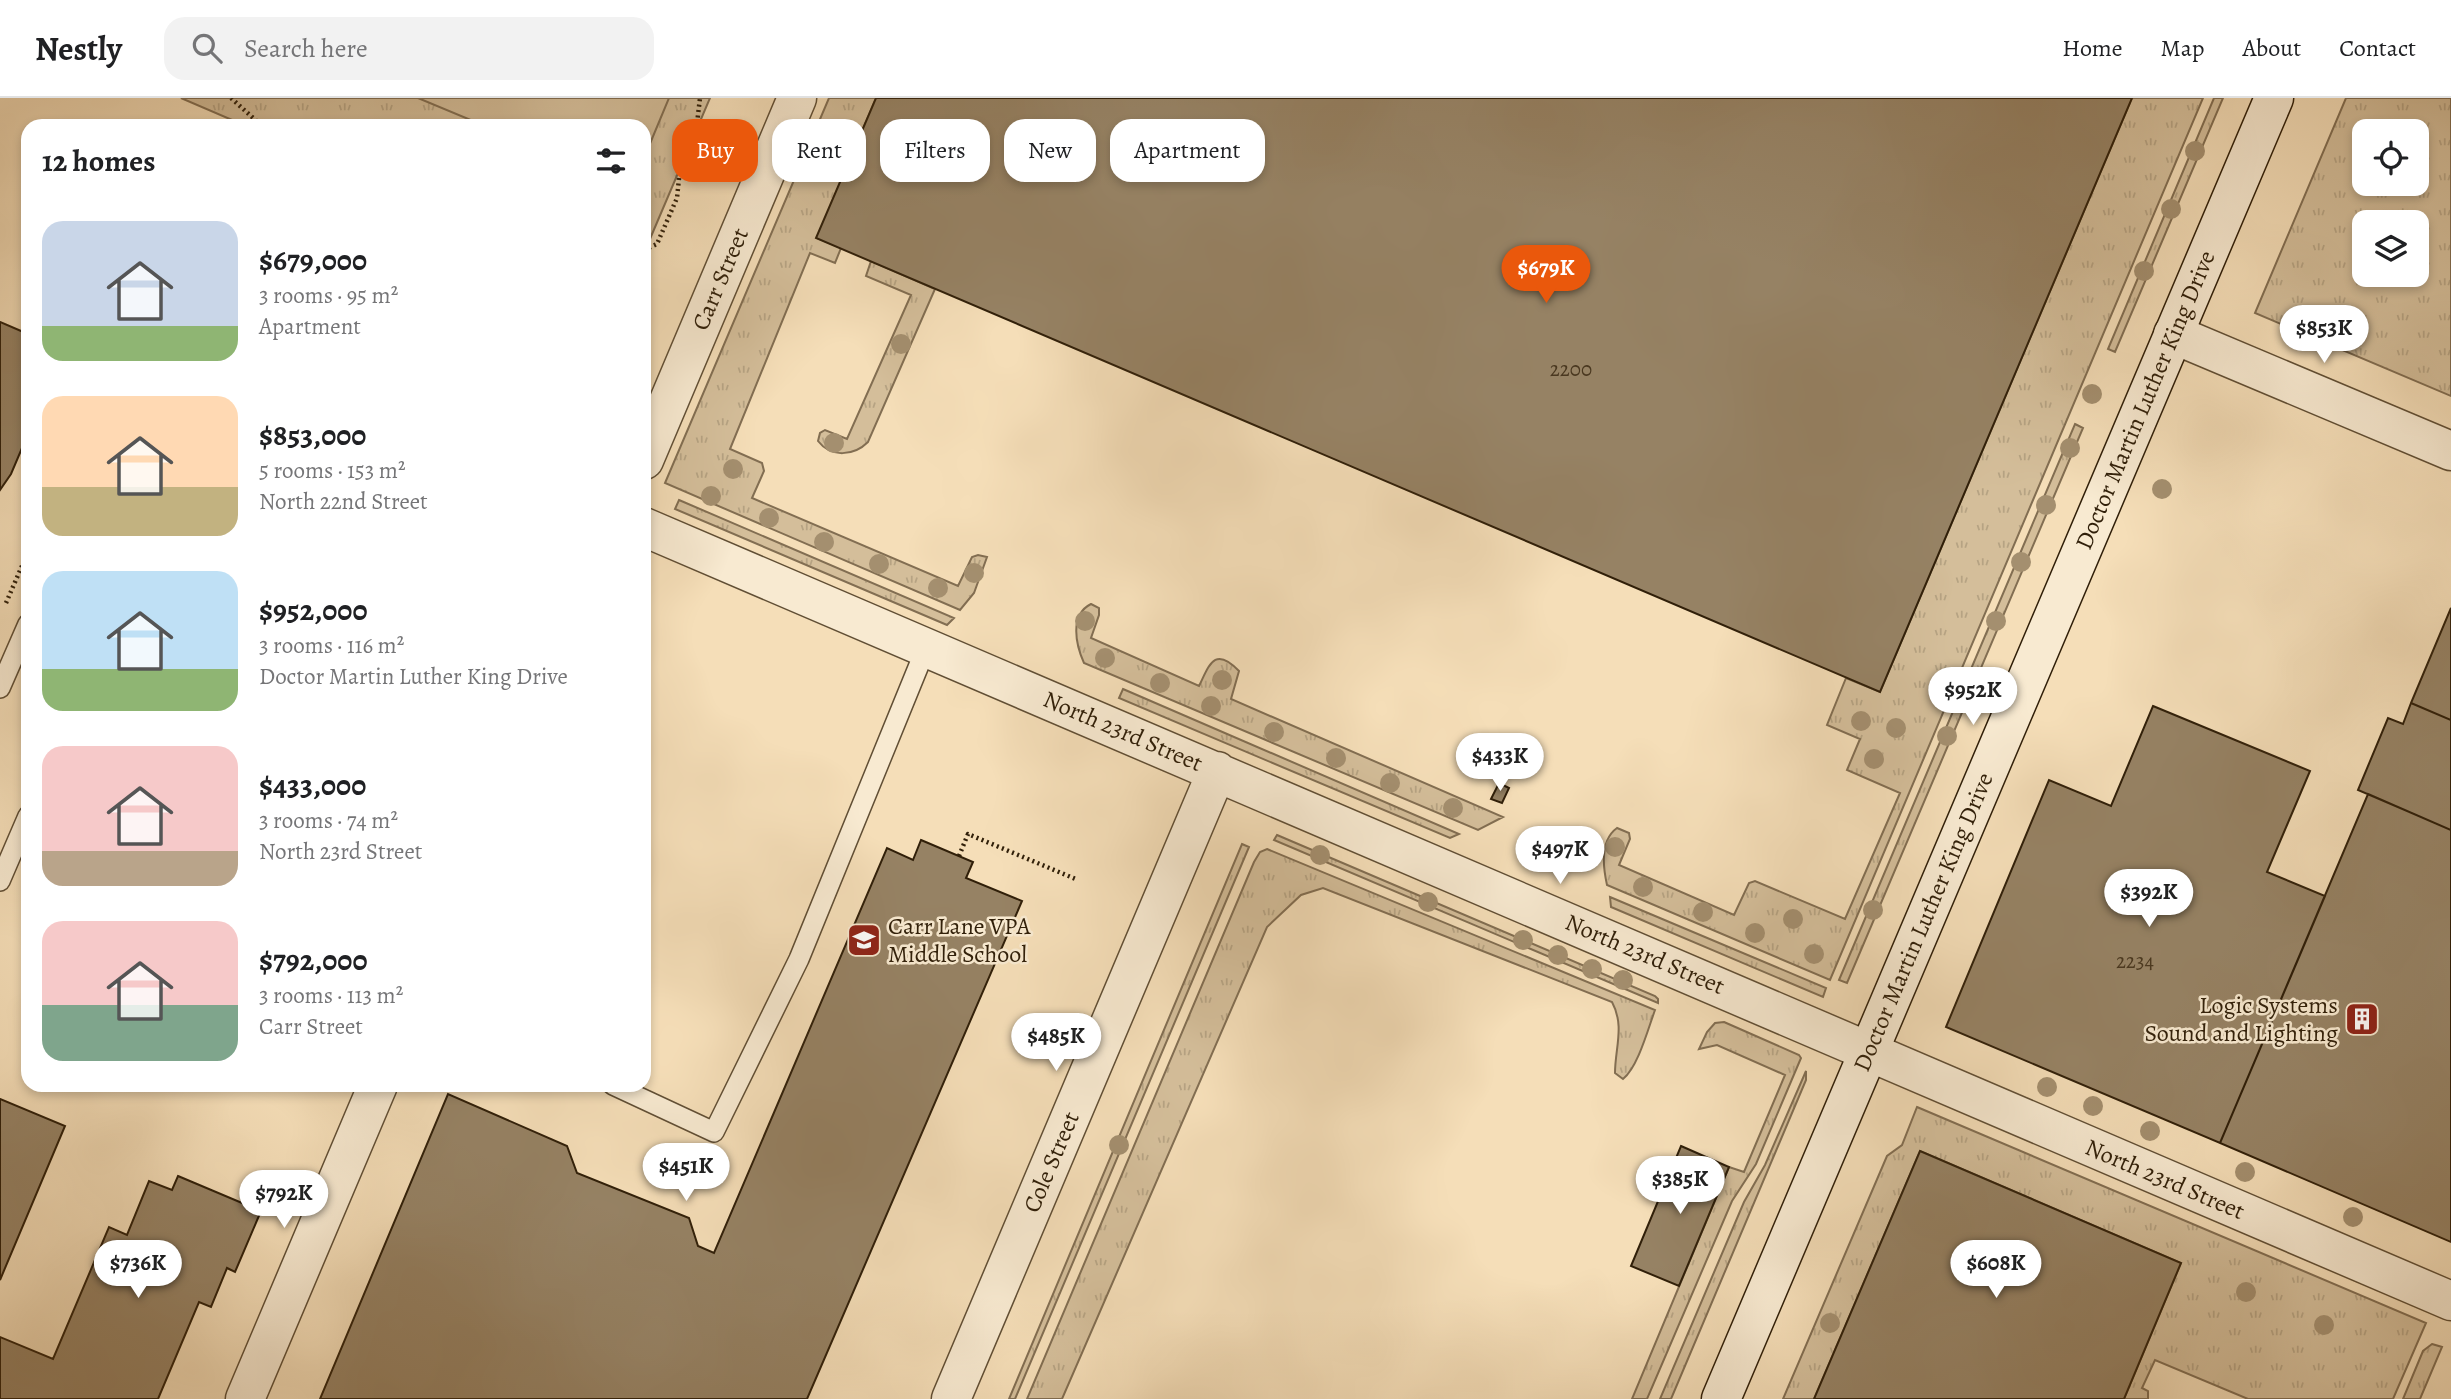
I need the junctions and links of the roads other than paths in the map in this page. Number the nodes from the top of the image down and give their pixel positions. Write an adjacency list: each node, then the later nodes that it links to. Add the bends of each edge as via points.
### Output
1 (797, 98): 4 (street, Carr Street)
2 (2274, 98): 3 (street, Doctor Martin Luther King Drive)
3 (2173, 334): 5 (street); 13 (street, Doctor Martin Luther King Drive)
4 (651, 443)
5 (2451, 452)
6 (651, 530): 8 (street, North 23rd Street)
7 (21, 640): 9 (lane)
8 (926, 648): 10 (street, North 23rd Street); 15 (lane, via 799,959 714,1132)
9 (0, 688)
10 (1217, 771): 13 (street, North 23rd Street); 18 (street, Cole Street)
11 (21, 832): 12 (lane)
12 (0, 881)
13 (1869, 1051): 16 (street, North 23rd Street); 19 (street, Doctor Martin Luther King Drive)
14 (376, 1092): 17 (street)
15 (628, 1092)
16 (2451, 1301)
17 (245, 1399)
18 (951, 1399)
19 (1721, 1399)

